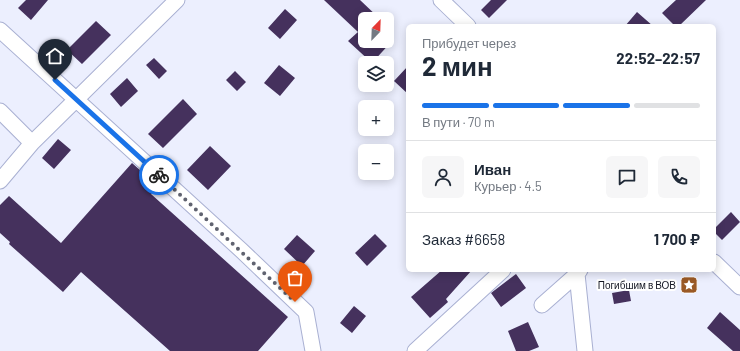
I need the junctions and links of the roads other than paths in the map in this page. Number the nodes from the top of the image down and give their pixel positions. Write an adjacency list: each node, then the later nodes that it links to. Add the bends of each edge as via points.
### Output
1 (177, 0): 5 (street)
2 (441, 0): 3 (street)
3 (466, 24)
4 (0, 30): 5 (street)
5 (77, 100): 7 (street); 14 (street, via 306,312)
6 (0, 111): 7 (street)
7 (32, 144): 8 (street)
8 (0, 181)
9 (716, 264): 12 (street)
10 (501, 272): 15 (street)
11 (579, 272): 13 (street); 16 (street)
12 (740, 287)
13 (542, 305)
14 (313, 351)
15 (415, 351)
16 (585, 351)

